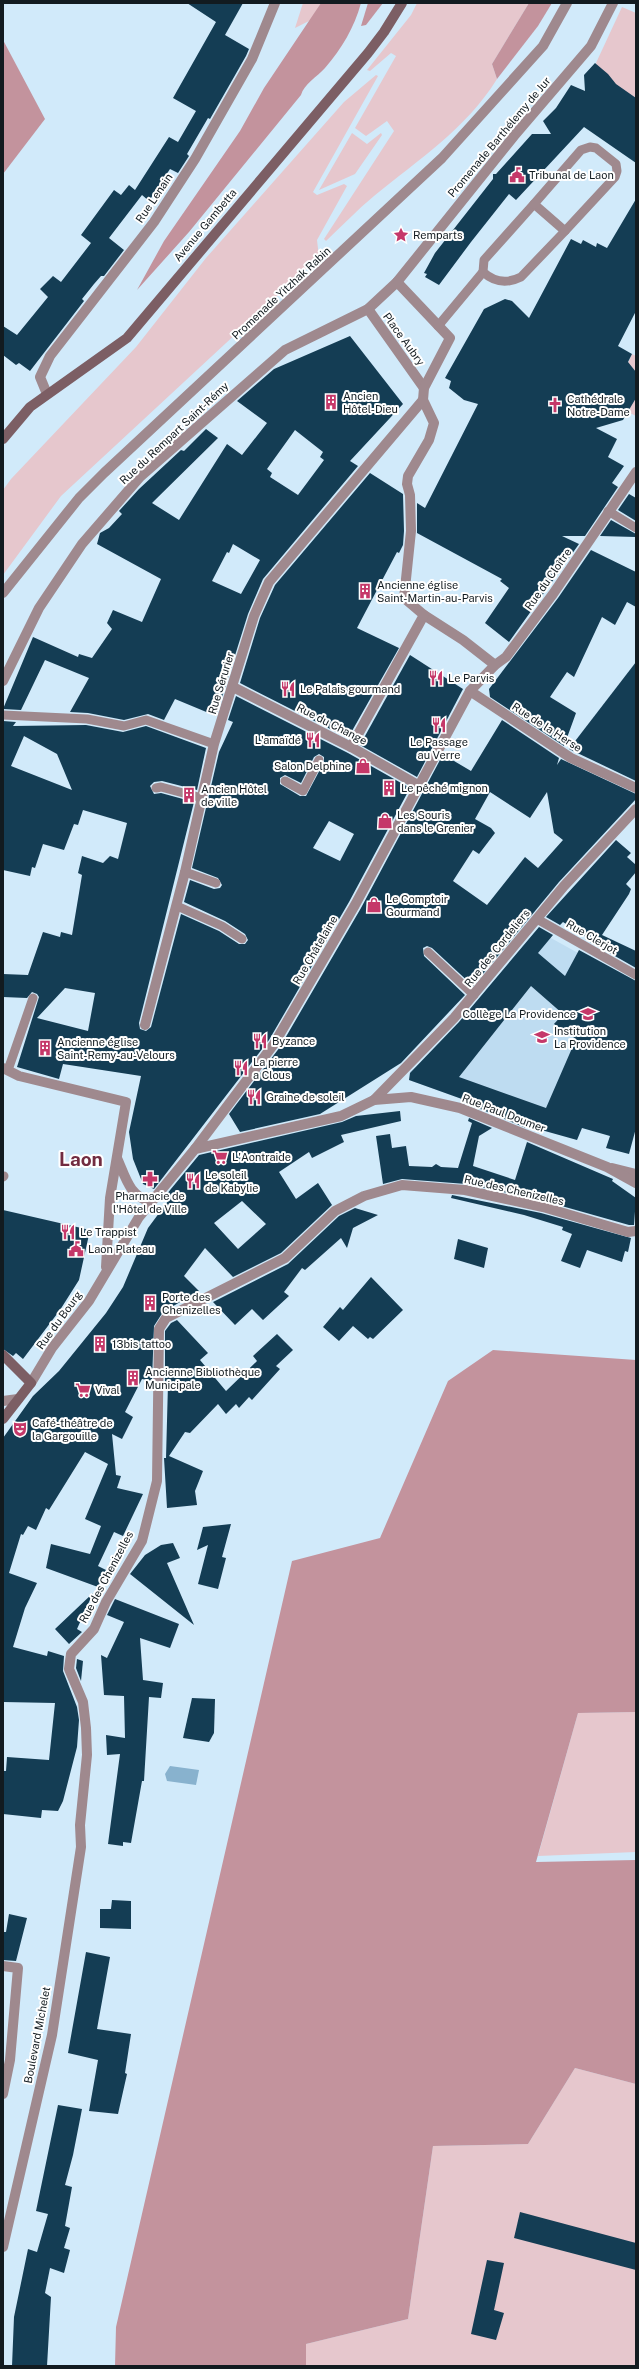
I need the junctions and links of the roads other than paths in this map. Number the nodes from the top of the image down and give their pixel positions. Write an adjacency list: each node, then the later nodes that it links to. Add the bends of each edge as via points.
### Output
1 (275, 3): 12 (street, Rue Lenain, via 252,59 195,159 154,222 50,356 40,377)
2 (402, 3): 12 (main road, Avenue Gambetta, via 368,53 127,338)
3 (567, 3): 18 (street, Promenade Yitzhak Rabin, via 543,46 442,158 104,473 79,498)
4 (613, 3): 8 (street, Promenade Barthélemy de Jur, via 591,46 514,136)
5 (534, 204): 6 (lane); 6 (lane, via 582,150 596,148 616,164 615,177); 7 (lane, via 484,260)
6 (565, 231): 7 (lane, via 521,277 511,282 502,282)
7 (483, 272): 10 (lane)
8 (397, 282): 9 (street, Place Aubry); 10 (street, Place Aubry)
9 (368, 309): 11 (street, Place Aubry); 21 (street, Rue du Rempart Saint-Rémy, via 285,350 140,477 82,544 39,608)
10 (438, 326): 11 (street, Place Aubry, via 450,338)
11 (424, 388): 13 (street, Place Aubry)
12 (47, 394): 14 (main road, Avenue Gambetta, via 30,407)
13 (423, 400): 19 (street, via 434,423 429,440 406,484 410,495 411,531 404,598); 22 (street, Rue Sérurier, via 269,582 254,616)
14 (3, 439)
15 (636, 472): 16 (street, Rue du Cloître)
16 (608, 511): 17 (lane); 20 (street, Rue du Cloître, via 530,625 506,657)
17 (636, 528)
18 (3, 593)
19 (424, 615): 20 (street, via 464,640); 26 (street)
20 (494, 665): 23 (street, Rue du Cloître)
21 (3, 681)
22 (233, 687): 25 (street, Rue Sérurier); 26 (street, Rue du Change, via 329,740)
23 (470, 691): 29 (street, Rue Châtelaine); 31 (street, Rue de la Herse, via 571,758)
24 (3, 716): 25 (lane, via 87,719 124,726 146,720)
25 (214, 744): 32 (street, Rue Sérurier)
26 (351, 747): 29 (street, Rue du Change)
27 (319, 760): 28 (lane, via 303,790)
28 (285, 781)
29 (418, 785): 46 (street, Rue Châtelaine, via 355,905 274,1044)
30 (156, 788): 32 (lane)
31 (636, 788)
32 (202, 798): 34 (street, Rue Sérurier)
33 (636, 809): 37 (street, Rue des Cordeliers, via 564,886)
34 (185, 872): 35 (lane); 36 (street, Rue Sérurier)
35 (216, 883)
36 (177, 906): 38 (lane, via 222,926); 43 (street, Rue Sérurier)
37 (537, 919): 40 (lane, Rue Clerjot); 41 (street, Rue des Cordeliers)
38 (242, 939)
39 (428, 952): 41 (lane)
40 (636, 975)
41 (474, 995): 45 (street, Rue des Cordeliers)
42 (33, 998): 44 (lane)
43 (145, 1025)
44 (6, 1069): 47 (street, Rue du Bourg, via 28,1078 126,1102)
45 (374, 1100): 46 (street, Rue Paul Doumer, via 340,1116); 48 (street, Rue Paul Doumer, via 411,1097 460,1108)
46 (196, 1149): 51 (street, Rue Châtelaine)
47 (117, 1158): 51 (street, via 132,1192 140,1199); 53 (street, Rue du Bourg, via 110,1198)
48 (607, 1166): 49 (street); 50 (street, Rue Paul Doumer)
49 (636, 1174)
50 (636, 1183)
51 (152, 1202): 53 (street, Rue du Bourg, via 124,1238)
52 (636, 1231): 59 (street, Rue des Chenizelles, via 628,1232 543,1207 465,1190 402,1185 364,1196 336,1210 285,1258 166,1318 158,1329 157,1481 142,1541 106,1602 94,1629 71,1654 70,1669 84,1702 86,1728 87,1755)
53 (106, 1271): 55 (street, Rue du Bourg, via 89,1301 52,1348)
54 (3, 1356): 55 (main road)
55 (31, 1383): 56 (main road)
56 (18, 1399): 57 (street); 58 (main road)
57 (3, 1401)
58 (3, 1419)
59 (80, 1825): 62 (street, Boulevard Michelet, via 81,1847 52,2035)
60 (3, 1966): 61 (street, via 18,1968 10,2060)
61 (3, 2094)
62 (3, 2247)

